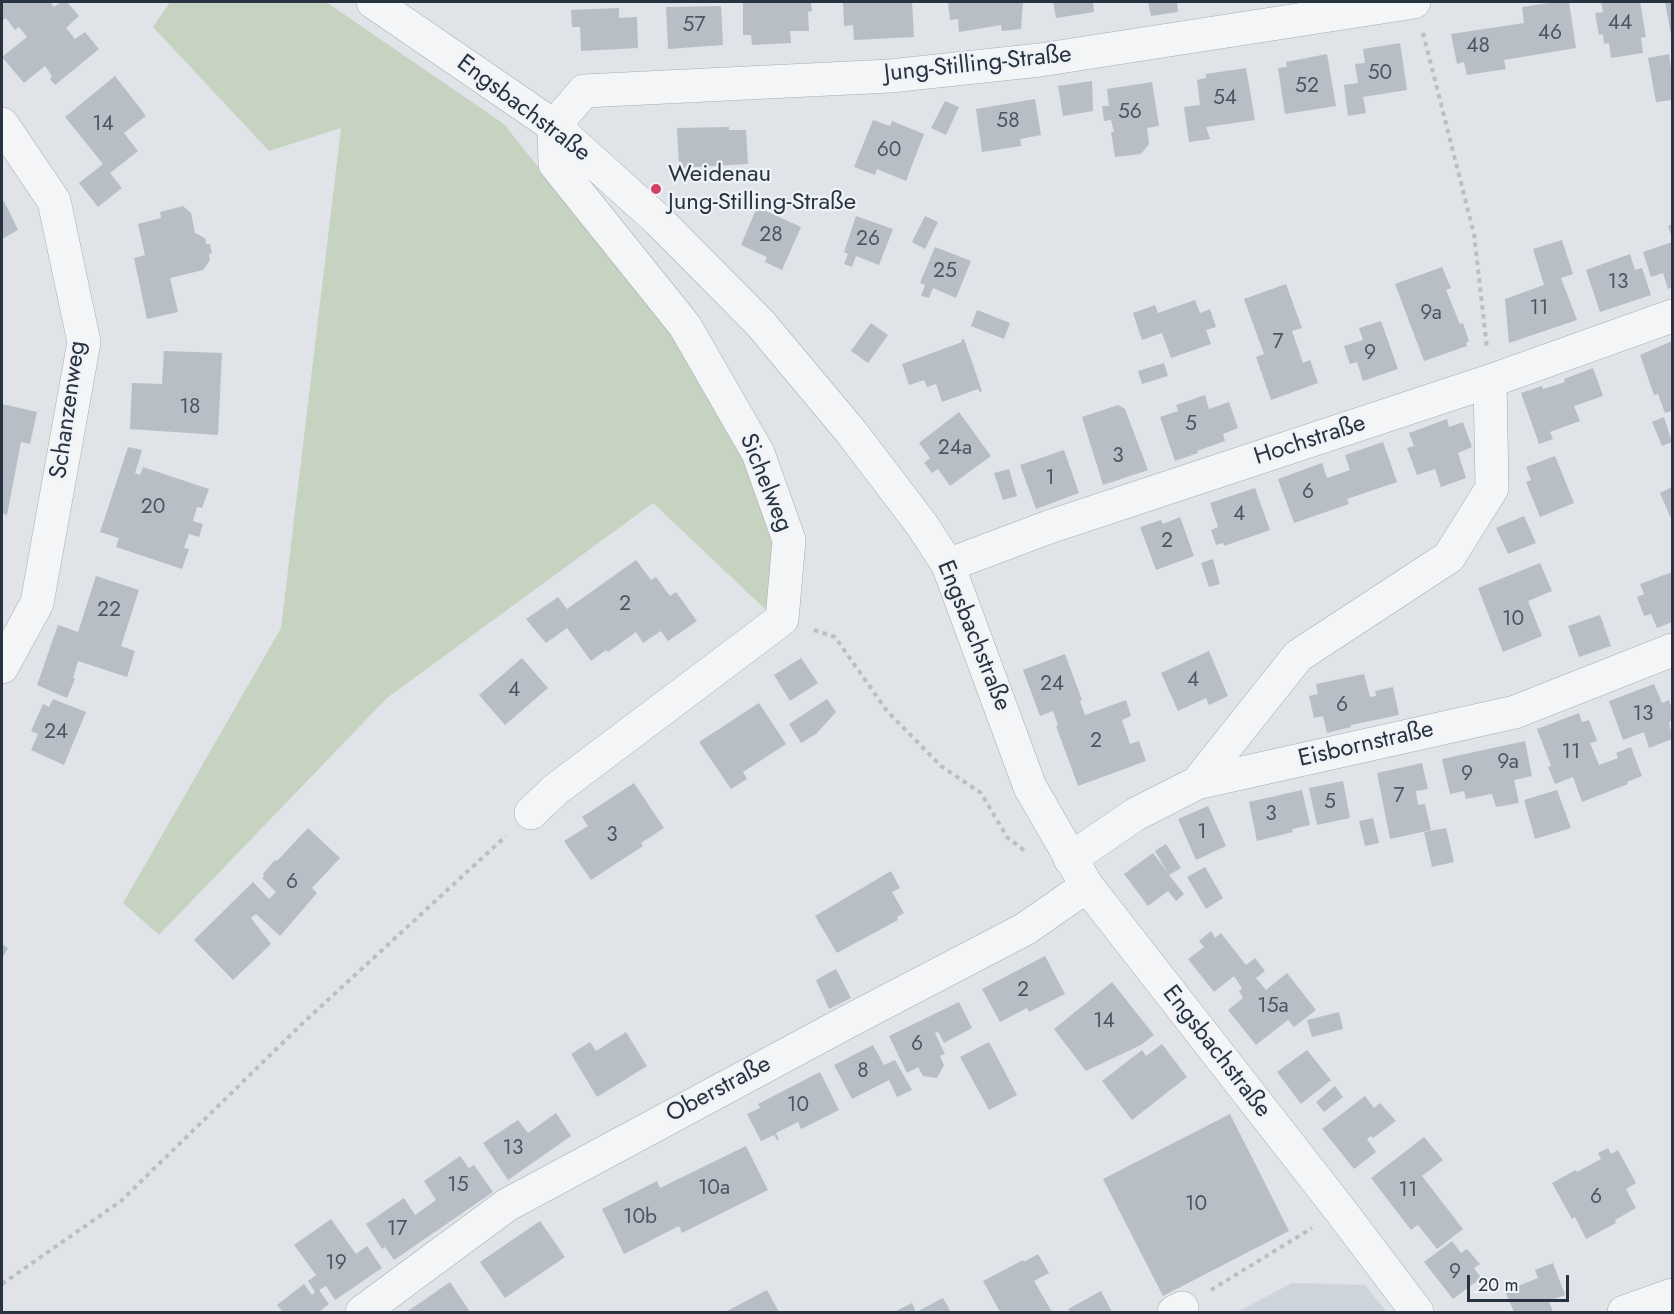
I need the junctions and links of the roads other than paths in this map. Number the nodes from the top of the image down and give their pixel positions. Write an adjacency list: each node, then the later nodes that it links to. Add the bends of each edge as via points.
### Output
1 (373, 2): 4 (street, Engsbachstraße)
2 (1417, 12): 4 (street, Jung-Stilling-Straße, via 890,76 584,91)
3 (2, 124): 9 (street, Schanzenweg, via 54,201 84,342 37,603)
4 (554, 126): 7 (street, Engsbachstraße, via 660,221 760,323 852,433); 11 (street, Sichelweg, via 555,164 685,327 758,453 789,540 782,619 555,790)
5 (1672, 316): 6 (street, Hochstraße)
6 (1490, 381): 7 (street, Hochstraße, via 1049,527); 10 (street, via 1492,488 1449,557 1298,656)
7 (948, 565): 12 (street, Engsbachstraße, via 1030,787)
8 (1672, 650): 10 (street, Eisbornstraße, via 1515,712)
9 (2, 667)
10 (1197, 783): 12 (street, Eisbornstraße, via 1136,814)
11 (531, 813)
12 (1070, 859): 13 (street, Engsbachstraße)
13 (1087, 886): 15 (street, Oberstraße, via 1025,929 507,1204); 16 (street, Engsbachstraße)
14 (1672, 1295): 17 (street)
15 (362, 1312)
16 (1417, 1312)
17 (1624, 1312)

